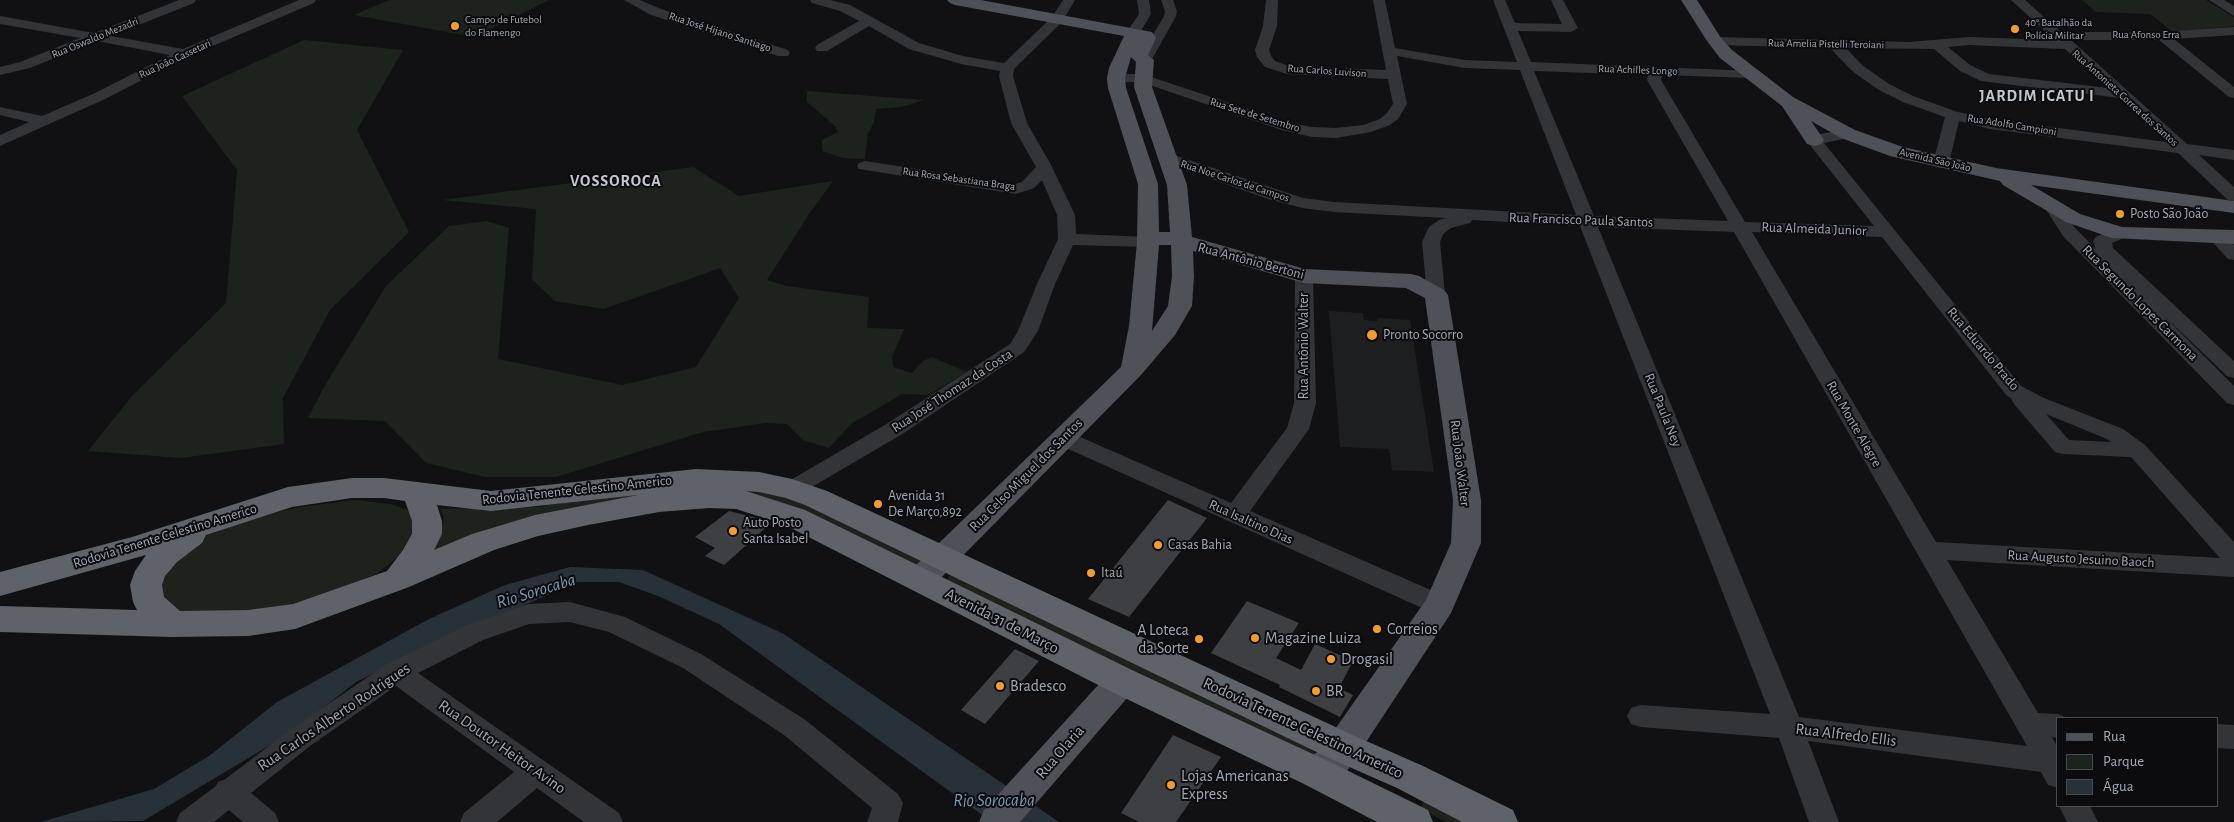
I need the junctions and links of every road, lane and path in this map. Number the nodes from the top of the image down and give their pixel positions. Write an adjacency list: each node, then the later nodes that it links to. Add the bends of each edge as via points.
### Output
1 (190, 0): 24 (street, Rua Oswaldo Mezadri)
2 (310, 0): 31 (street, Rua João Cassetari)
3 (630, 0): 32 (street, Rua José Hijano Santiago, via 656,12)
4 (824, 0): 19 (street)
5 (955, 0): 17 (main road)
6 (1143, 0): 22 (street, via 1145,14)
7 (1167, 0): 38 (street, via 1170,16)
8 (1379, 0): 30 (street, Rua Sete de Setembro)
9 (1499, 0): 20 (street, Rua Paula Ney)
10 (1557, 0): 20 (street, via 1572,28)
11 (1689, 0): 26 (main road, Avenida São João)
12 (2017, 0): 25 (street, Rua Antonieta Correa dos Santos)
13 (2215, 0): 16 (street)
14 (1065, 1): 17 (street)
15 (1271, 2): 39 (street, Rua Carlos Luvison, via 1270,26 1262,50 1270,64 1287,70)
16 (2234, 12)
17 (1057, 19): 22 (main road); 34 (street)
18 (0, 20): 24 (street)
19 (869, 21): 29 (street); 34 (street, via 914,46)
20 (1509, 27): 33 (street, Rua Paula Ney)
21 (2234, 31): 23 (street, Rua Afonso Erra)
22 (1133, 33): 38 (main road, via 1148,38 1139,56); 40 (main road, via 1118,68)
23 (2162, 36): 25 (street, Rua Afonso Erra); 42 (street)
24 (96, 38): 31 (street); 35 (street, Rua Oswaldo Mezadri)
25 (2062, 40): 28 (street, Rua Afonso Erra, via 1969,41); 41 (street, Rua Antonieta Correa dos Santos)
26 (1715, 41): 27 (street, Rua Amelia Pistelli Teroiani); 37 (main road, Avenida São João)
27 (1835, 45): 28 (street, Rua Amelia Pistelli Teroiani); 45 (street, Rua Adolfo Campioni, via 1857,68 1884,87)
28 (1937, 46): 41 (street, via 1965,68 1986,78)
29 (822, 48)
30 (1390, 50): 33 (street, Rua Achilles Longo, via 1465,64); 39 (street, Rua Sete de Setembro)
31 (184, 53): 46 (street, Rua João Cassetari, via 100,96)
32 (783, 53)
33 (1525, 66): 36 (street, Rua Achilles Longo); 64 (street, Rua Paula Ney)
34 (1007, 68): 56 (street, Rua José Thomaz da Costa, via 1006,76 1019,123)
35 (0, 71)
36 (1656, 71): 37 (street, Rua Achilles Longo); 65 (street, Rua Monte Alegre, via 1654,80)
37 (1750, 74): 43 (main road, Avenida São João)
38 (1143, 75): 39 (street, Rua Sete de Setembro, via 1175,90 1287,127 1336,133 1366,129 1393,116 1400,104); 40 (street, Rua Sete de Setembro); 53 (main road, Rua Celso Miguel dos Santos)
39 (1394, 75)
40 (1117, 83): 51 (main road, via 1126,114 1137,121)
41 (2124, 94): 50 (street, Rua Antonieta Correa dos Santos)
42 (2234, 94)
43 (1787, 101): 47 (main road, Avenida São João); 48 (main road)
44 (0, 111): 46 (street)
45 (1953, 115): 50 (street, Rua Adolfo Campioni, via 1990,124); 54 (street)
46 (42, 121): 49 (street, Rua João Cassetari)
47 (1848, 134): 48 (street); 54 (main road, Avenida São João, via 1897,152)
48 (1814, 140): 66 (street, Rua Eduardo Prado)
49 (0, 141)
50 (2181, 148): 52 (street, Rua Adolfo Campioni); 59 (street, Rua Antonieta Correa dos Santos)
51 (1143, 155): 53 (main road, via 1158,152); 70 (main road, via 1148,184)
52 (2234, 155)
53 (1168, 158): 62 (street, Rua Noe Carlos de Campos, via 1302,203); 71 (main road, Rua Celso Miguel dos Santos, via 1177,185)
54 (1941, 163): 57 (main road, Avenida São João)
55 (864, 166): 56 (street, Rua Rosa Sebastiana Braga, via 1016,189 1028,185)
56 (1044, 167): 69 (street, Rua José Thomaz da Costa, via 1066,215)
57 (1996, 174): 58 (main road, Avenida São João); 60 (main road)
58 (2089, 188): 60 (main road, via 2056,193); 61 (main road, Avenida São João)
59 (2234, 196)
60 (2051, 205): 67 (main road, via 2082,222); 72 (street, Rua Segundo Lopes Carmona)
61 (2234, 207)
62 (1422, 213): 63 (street, Rua Francisco Paula Santos); 76 (street, via 1424,266)
63 (1474, 216): 64 (street, Rua Francisco Paula Santos); 77 (street, Rua João Walter, via 1445,224 1435,231 1430,242)
64 (1587, 221): 65 (street, Rua Francisco Paula Santos); 103 (street, Rua Paula Ney)
65 (1739, 227): 66 (street, Rua Almeida Junior); 88 (street, Rua Monte Alegre)
66 (1889, 232): 80 (street, Rua Eduardo Prado)
67 (2120, 233): 68 (main road); 73 (street, via 2102,241)
68 (2225, 237): 74 (street)
69 (1067, 239): 70 (street, Rua Antônio Bertoni); 84 (street, Rua José Thomaz da Costa, via 1028,331 1017,348 896,428)
70 (1148, 242): 71 (main road, Rua Antônio Bertoni, via 1167,246); 78 (main road, via 1142,326)
71 (1182, 242): 75 (main road, Rua Antônio Bertoni); 78 (main road, Rua Celso Miguel dos Santos, via 1180,306 1166,330)
72 (2084, 247): 73 (street); 81 (street, Rua Segundo Lopes Carmona)
73 (2104, 248): 79 (street)
74 (2234, 255)
75 (1304, 276): 76 (main road, Rua Antônio Bertoni); 86 (street, Rua Antônio Walter, via 1305,403 1298,429)
76 (1411, 281): 77 (main road)
77 (1436, 296): 94 (main road, Rua João Walter, via 1467,500 1466,543)
78 (1132, 370): 82 (main road, Rua Celso Miguel dos Santos)
79 (2234, 372)
80 (2014, 390): 83 (street, Rua Eduardo Prado, via 2037,403 2115,434); 83 (street, via 2063,447)
81 (2234, 398)
82 (1063, 438): 86 (street, Rua Isaltino Dias); 91 (main road, Rua Celso Miguel dos Santos)
83 (2137, 450): 89 (street, Rua Eduardo Prado)
84 (792, 489): 85 (highway, Rodovia Tenente Celestino Americo, via 759,482 696,479 491,501); 91 (highway, Rodovia Tenente Celestino Americo, via 816,498)
85 (418, 494): 87 (highway, Rodovia Tenente Celestino Americo, via 384,488 320,491 288,497); 92 (highway, via 427,521 427,534)
86 (1235, 515): 94 (street, Rua Isaltino Dias)
87 (204, 525): 93 (highway, Rodovia Tenente Celestino Americo); 96 (highway, via 166,554 152,571 146,585 149,602)
88 (1928, 550): 90 (street, Rua Augusto Jesuino Baoch); 101 (street, Rua Monte Alegre)
89 (2234, 558)
90 (2234, 568)
91 (931, 569): 92 (highway, Rodovia Tenente Celestino Americo, via 759,505 736,499 709,498 659,502 535,526 483,542); 97 (highway, Avenida 31 de Março); 99 (highway, Avenida 31 de Março)
92 (398, 579): 96 (highway, Rodovia Tenente Celestino Americo, via 295,616 248,624)
93 (0, 584)
94 (1440, 605): 106 (main road, Rua João Walter)
95 (0, 619): 96 (highway, Rodovia Tenente Celestino Americo)
96 (172, 624)
97 (1107, 636): 106 (highway, Rodovia Tenente Celestino Americo)
98 (396, 672): 108 (street, Rua Doutor Heitor Avino); 110 (street, Rua Carlos Alberto Rodrigues); 116 (street, Rua Carlos Alberto Rodrigues, via 474,633 528,614 570,612 616,624 692,661 794,726 888,803)
99 (1122, 681): 109 (highway); 117 (main road, Rua Olaria)
100 (1641, 716): 103 (street, Rua Alfredo Ellis)
101 (2030, 724): 102 (street); 107 (street, Rua Monte Alegre)
102 (2056, 726)
103 (1789, 727): 107 (street, Rua Alfredo Ellis); 120 (street, Rua Paula Ney)
104 (2219, 736): 105 (street)
105 (2234, 736)
106 (1342, 747): 109 (main road, Rua João Walter, via 1334,760); 119 (highway, Rodovia Tenente Celestino Americo)
107 (2054, 769)
108 (536, 771): 114 (street); 115 (street, Rua Doutor Heitor Avino)
109 (1317, 773): 118 (highway)
110 (228, 791): 112 (street, Rua Carlos Alberto Rodrigues); 113 (street)
111 (2075, 807): 121 (street)
112 (191, 822)
113 (264, 822)
114 (475, 822)
115 (608, 822)
116 (882, 822)
117 (997, 822)
118 (1414, 822)
119 (1498, 822)
120 (1824, 822)
121 (2083, 822)

